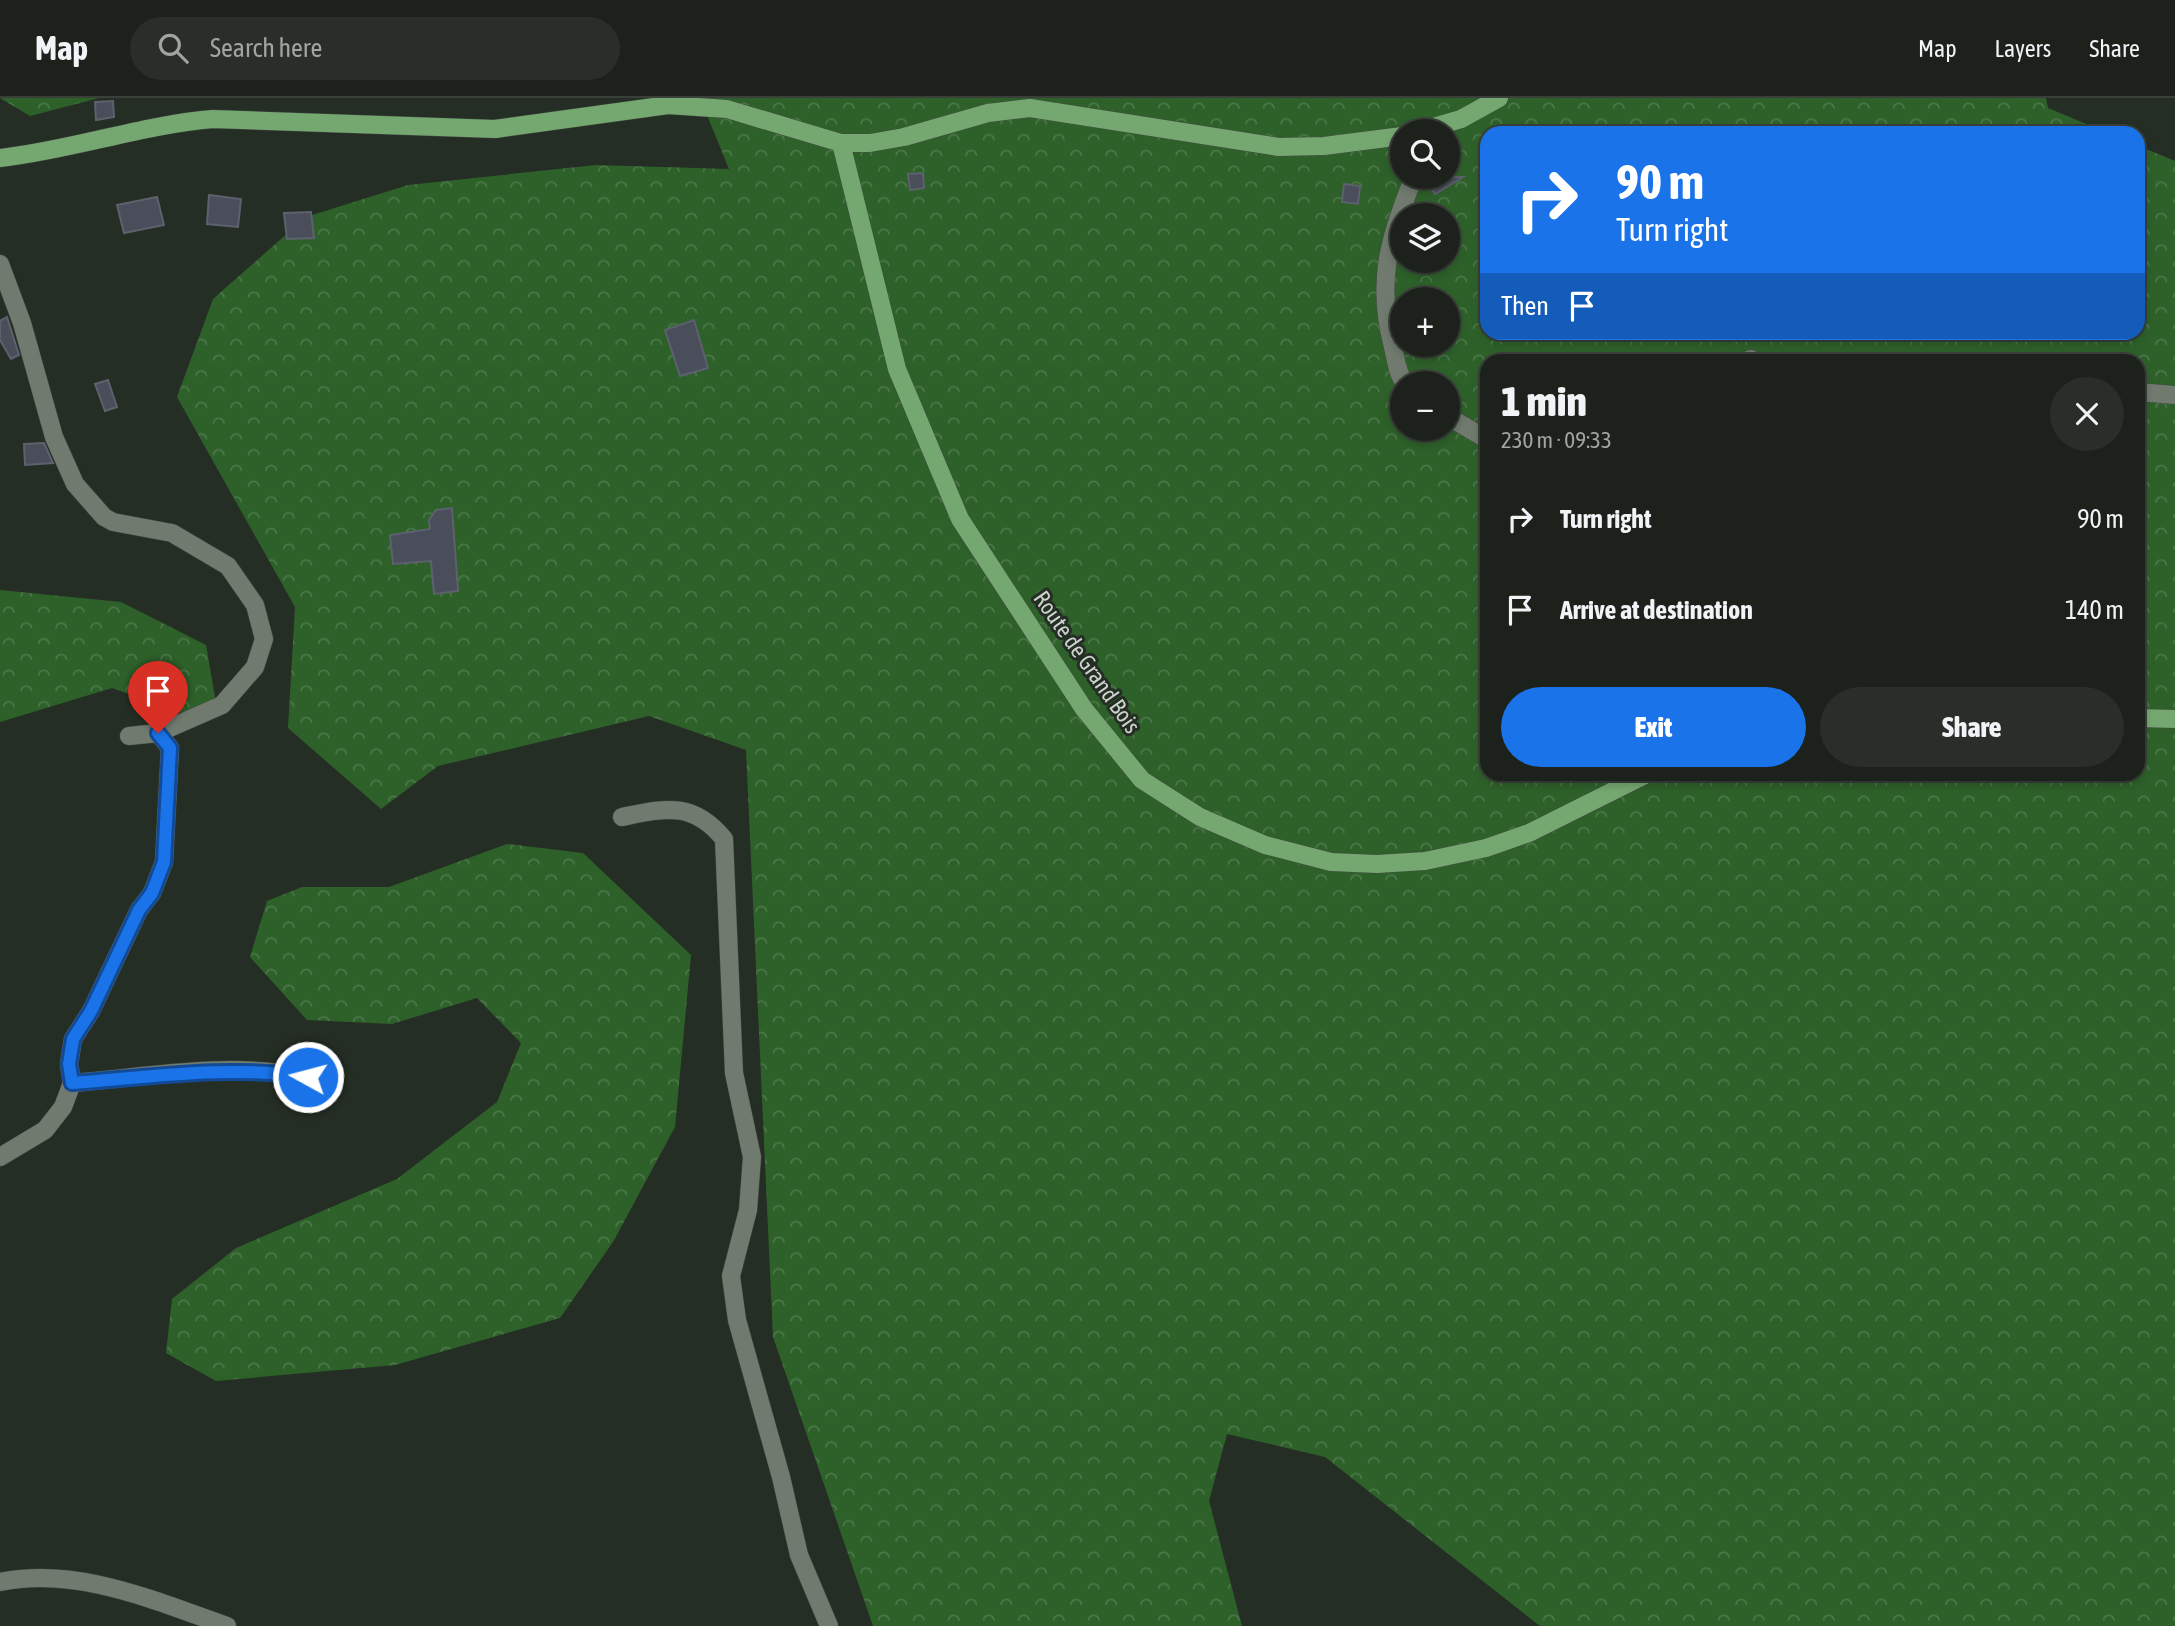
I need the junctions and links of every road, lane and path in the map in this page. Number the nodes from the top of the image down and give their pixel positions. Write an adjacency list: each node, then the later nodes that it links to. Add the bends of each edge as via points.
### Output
1 (1499, 98): 3 (main road)
2 (1031, 103): 4 (main road, via 1279,147); 5 (main road, via 904,137)
3 (1460, 119)
4 (1390, 137)
5 (841, 142): 6 (main road, via 727,109 668,105 495,129 213,118 169,122); 18 (main road, Route de Grand Bois, via 897,369 960,519 1084,709 1142,780 1199,817 1265,845 1331,862 1377,864 1425,861 1486,848 1529,833)
6 (0, 158)
7 (1410, 189): 9 (street, via 1391,235 1384,276 1385,317)
8 (0, 264): 16 (street, via 54,436 75,484 113,522 172,533 228,566 255,606 264,639 255,667 222,705)
9 (1401, 371)
10 (2145, 393): 11 (street)
11 (2175, 395)
12 (1460, 424): 13 (street)
13 (1480, 435)
14 (2145, 718): 15 (main road)
15 (2175, 719)
16 (158, 733): 17 (street); 20 (street, via 170,748 164,862 152,893 73,1039)
17 (128, 736)
18 (1633, 781)
19 (622, 817): 25 (street, via 676,810 693,813 710,821 724,839 734,1073 752,1157 748,1210 731,1276 737,1320 799,1555)
20 (72, 1083): 21 (street, via 268,1072 308,1077); 22 (street, via 63,1107 45,1130)
21 (332, 1087)
22 (0, 1157)
23 (0, 1582): 24 (street, via 71,1579 139,1595)
24 (227, 1626)
25 (829, 1626)

